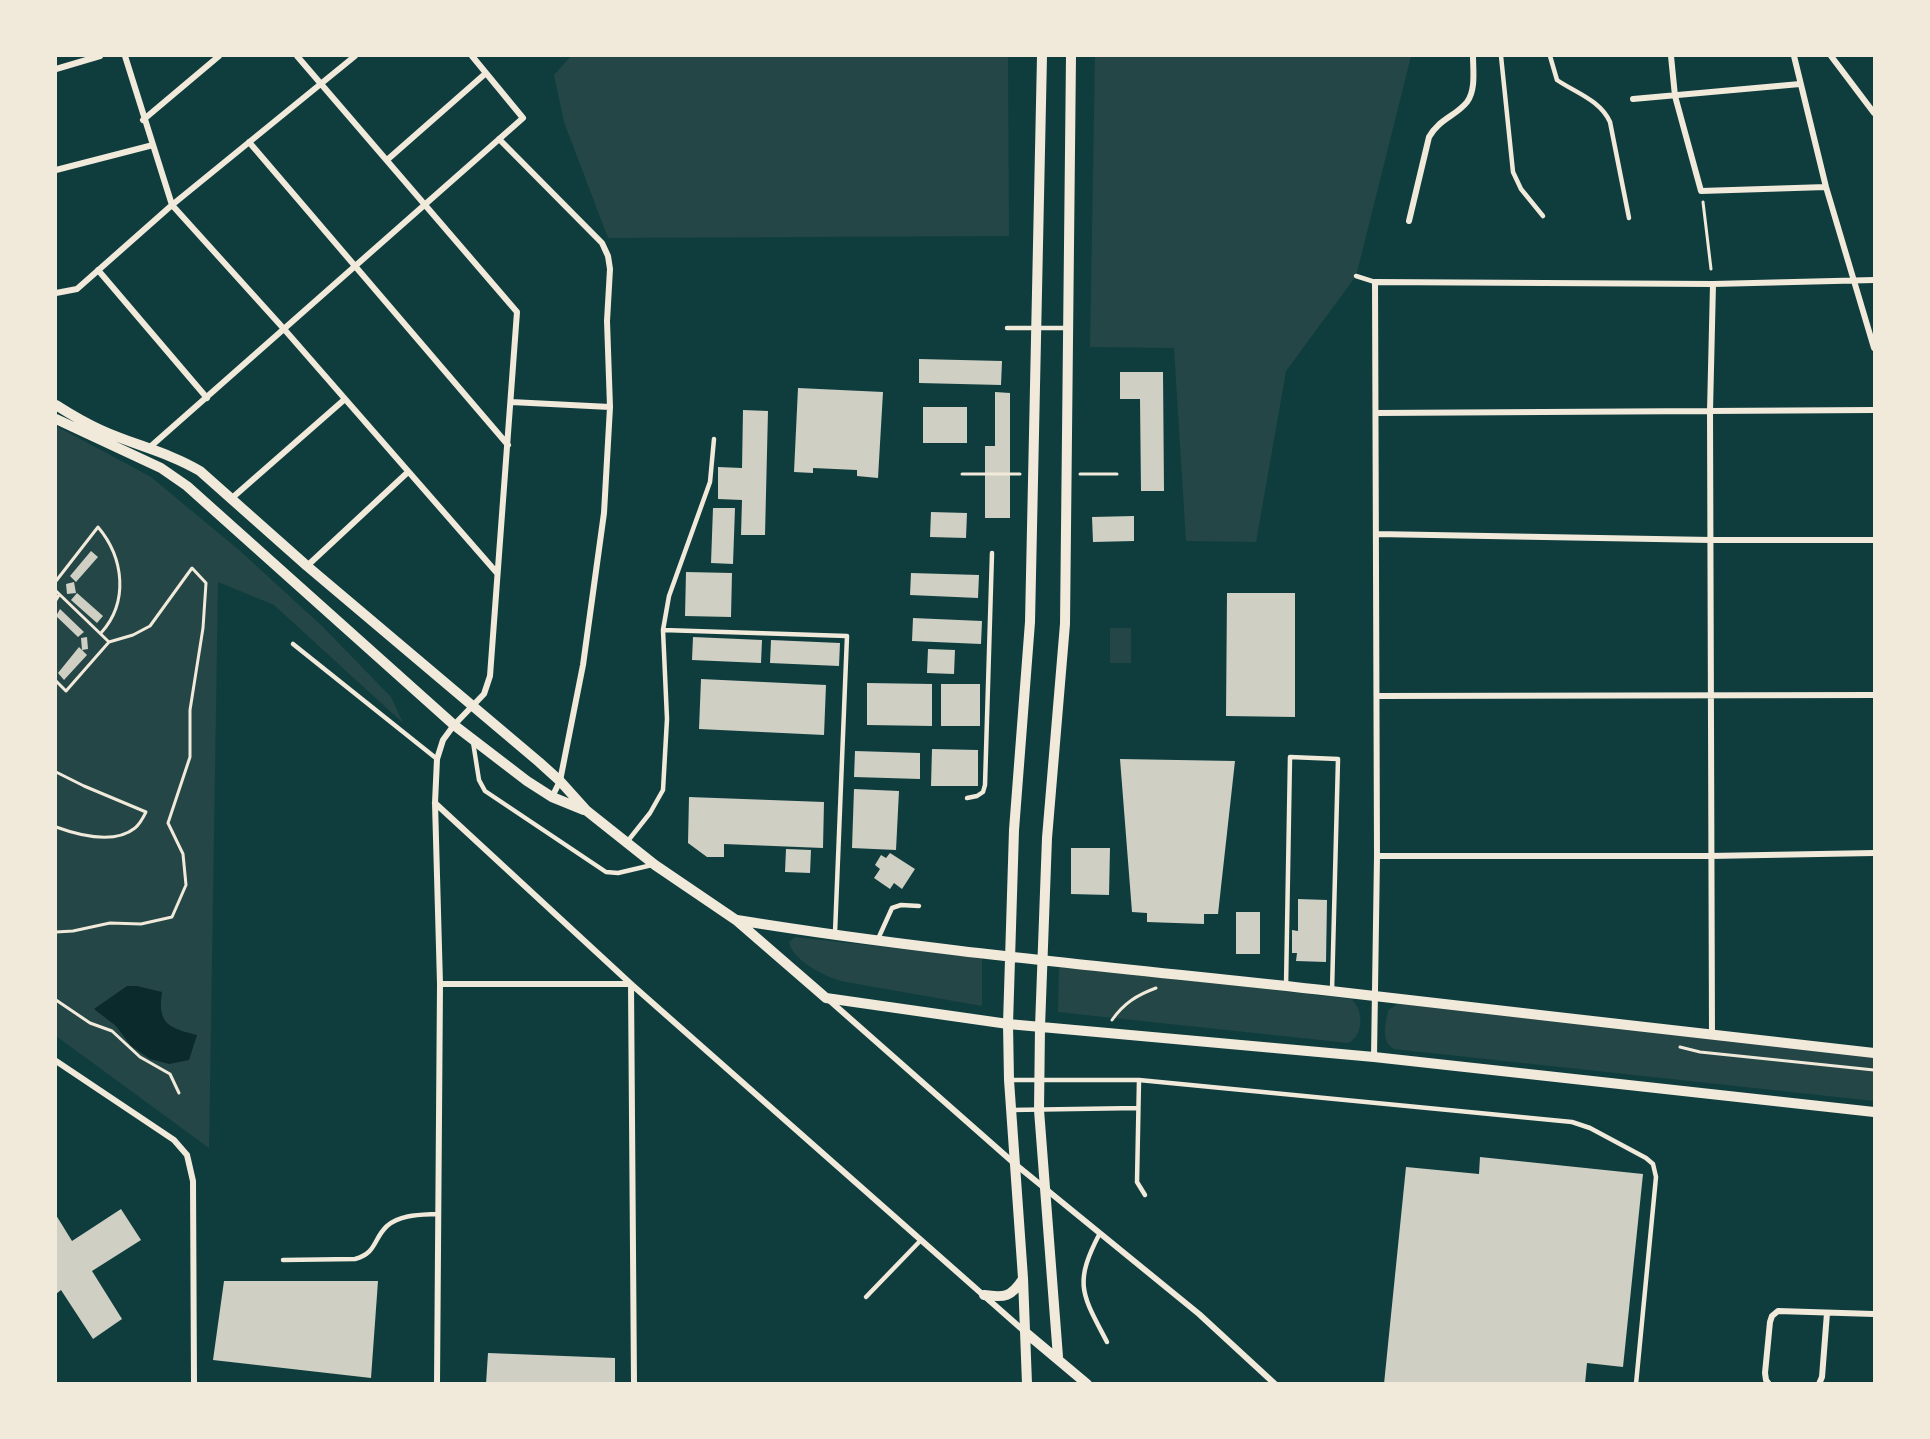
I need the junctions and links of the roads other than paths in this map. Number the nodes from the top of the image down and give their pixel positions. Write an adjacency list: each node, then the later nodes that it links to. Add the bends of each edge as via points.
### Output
1 (100, 56): 15 (street)
2 (124, 56): 22 (street)
3 (219, 56): 22 (street)
4 (297, 56): 17 (street)
5 (356, 56): 17 (street)
6 (472, 56): 16 (street)
7 (1042, 56): 45 (street)
8 (1071, 56): 43 (street)
9 (1473, 56): 33 (street, via 1470,95 1466,103 1435,126 1429,137)
10 (1501, 56): 31 (lane, via 1513,172 1521,189)
11 (1550, 56): 32 (lane, via 1557,80 1599,105 1610,123)
12 (1671, 56): 19 (street)
13 (1794, 56): 18 (street)
14 (1831, 56): 21 (street)
15 (56, 69)
16 (486, 73): 23 (street, via 523,118); 26 (street)
17 (322, 84): 24 (street); 26 (street)
18 (1800, 84): 19 (street); 28 (street)
19 (1675, 96): 20 (street); 28 (street, via 1701,191)
20 (1633, 99)
21 (1875, 113)
22 (144, 120): 25 (street)
23 (499, 139): 29 (street); 51 (street, via 602,243 608,256)
24 (249, 142): 30 (street); 34 (street)
25 (153, 145): 27 (street); 30 (street)
26 (387, 160): 29 (street)
27 (56, 170)
28 (1826, 187): 39 (street)
29 (425, 204): 34 (street); 49 (street, via 517,312)
30 (172, 205): 35 (street); 44 (street)
31 (1544, 216)
32 (1629, 218)
33 (1408, 221)
34 (355, 266): 44 (street); 57 (street)
35 (98, 270): 41 (street, via 77,289); 47 (street)
36 (1356, 276): 38 (lane)
37 (1875, 280): 39 (street)
38 (1375, 282): 40 (street); 54 (street)
39 (1855, 282): 40 (street); 46 (street)
40 (1713, 284): 53 (street)
41 (56, 293)
42 (1007, 328): 45 (lane)
43 (1070, 328): 45 (lane); 91 (street, via 1065,624)
44 (284, 329): 47 (street); 48 (street)
45 (1037, 329): 90 (street, via 1030,622 1014,830)
46 (1875, 348)
47 (207, 398): 58 (street)
48 (345, 399): 59 (street); 60 (street)
49 (511, 402): 51 (street); 57 (street)
50 (56, 405): 58 (street, via 101,430)
51 (610, 407): 76 (street, via 604,513 583,665)
52 (1875, 410): 53 (street)
53 (1710, 411): 54 (street); 62 (street)
54 (1376, 413): 61 (street)
55 (56, 419): 73 (street, via 161,468 187,486)
56 (714, 439): 67 (lane, via 710,482 669,596)
57 (508, 445): 66 (street)
58 (150, 447): 60 (street, via 200,471)
59 (408, 472): 65 (street); 66 (street)
60 (232, 498): 65 (street)
61 (1376, 534): 62 (street); 71 (street)
62 (1711, 540): 63 (street); 69 (street)
63 (1875, 540)
64 (992, 553): 78 (lane, via 985,785 983,792)
65 (308, 566): 72 (street)
66 (497, 573): 72 (street, via 490,676 484,694)
67 (663, 630): 81 (lane, via 663,790); 88 (lane, via 847,636)
68 (293, 644): 75 (lane)
69 (1712, 695): 70 (street); 71 (street); 84 (street)
70 (1875, 695)
71 (1377, 696): 83 (street)
72 (473, 707): 73 (street); 76 (street)
73 (454, 725): 74 (street); 75 (street, via 443,740)
74 (472, 740): 77 (street); 85 (lane, via 479,780 486,791 606,872)
75 (437, 759): 79 (street)
76 (560, 781): 77 (street); 80 (street)
77 (552, 797): 80 (street)
78 (967, 798)
79 (435, 803): 92 (street); 93 (street)
80 (587, 811): 81 (street)
81 (627, 842): 85 (street)
82 (1875, 852): 84 (street)
83 (1377, 856): 84 (street); 96 (street)
84 (1710, 856): 100 (street)
85 (655, 865): 87 (street)
86 (919, 906): 89 (lane, via 901,904 892,908)
87 (736, 920): 88 (street); 97 (street)
88 (835, 936): 89 (street)
89 (877, 941): 90 (street)
90 (1010, 957): 91 (street); 98 (street)
91 (1041, 960): 94 (street); 99 (street)
92 (440, 984): 93 (street); 114 (street)
93 (631, 984): 116 (street); 128 (street)
94 (1286, 987): 95 (street); 95 (lane, via 1290,757 1338,759)
95 (1332, 991): 96 (street)
96 (1376, 997): 100 (street); 102 (street)
97 (826, 998): 98 (street); 111 (street)
98 (1008, 1024): 99 (street); 104 (street)
99 (1040, 1027): 102 (street); 105 (street)
100 (1712, 1036): 101 (street)
101 (1875, 1053)
102 (1374, 1058): 110 (street)
103 (56, 1061): 126 (street, via 174,1140 187,1155 193,1181)
104 (1009, 1080): 105 (lane); 108 (street)
105 (1039, 1080): 106 (lane); 109 (street)
106 (1139, 1080): 107 (lane); 132 (lane, via 1572,1122 1646,1158 1653,1164 1656,1177)
107 (1138, 1108): 109 (lane); 113 (lane, via 1137,1182)
108 (1011, 1110): 109 (lane); 111 (street)
109 (1039, 1110): 112 (street)
110 (1875, 1112)
111 (1015, 1164): 112 (street); 118 (street)
112 (1045, 1187): 115 (street); 125 (street)
113 (1145, 1195)
114 (438, 1214): 117 (lane, via 405,1217 389,1225 367,1256); 127 (street)
115 (1100, 1233): 124 (lane, via 1083,1276 1083,1290); 131 (street)
116 (921, 1240): 119 (street); 120 (lane)
117 (283, 1260)
118 (1023, 1278): 119 (street, via 1007,1296); 123 (street)
119 (984, 1295): 123 (street)
120 (866, 1297)
121 (1827, 1313): 122 (street); 133 (street, via 1784,1310 1772,1316 1765,1373); 134 (street)
122 (1875, 1314)
123 (1025, 1332): 125 (street); 129 (street)
124 (1107, 1342)
125 (1058, 1358): 130 (street)
126 (194, 1383)
127 (436, 1383)
128 (634, 1383)
129 (1027, 1383)
130 (1087, 1383)
131 (1275, 1383)
132 (1636, 1383)
133 (1769, 1383)
134 (1820, 1383)

